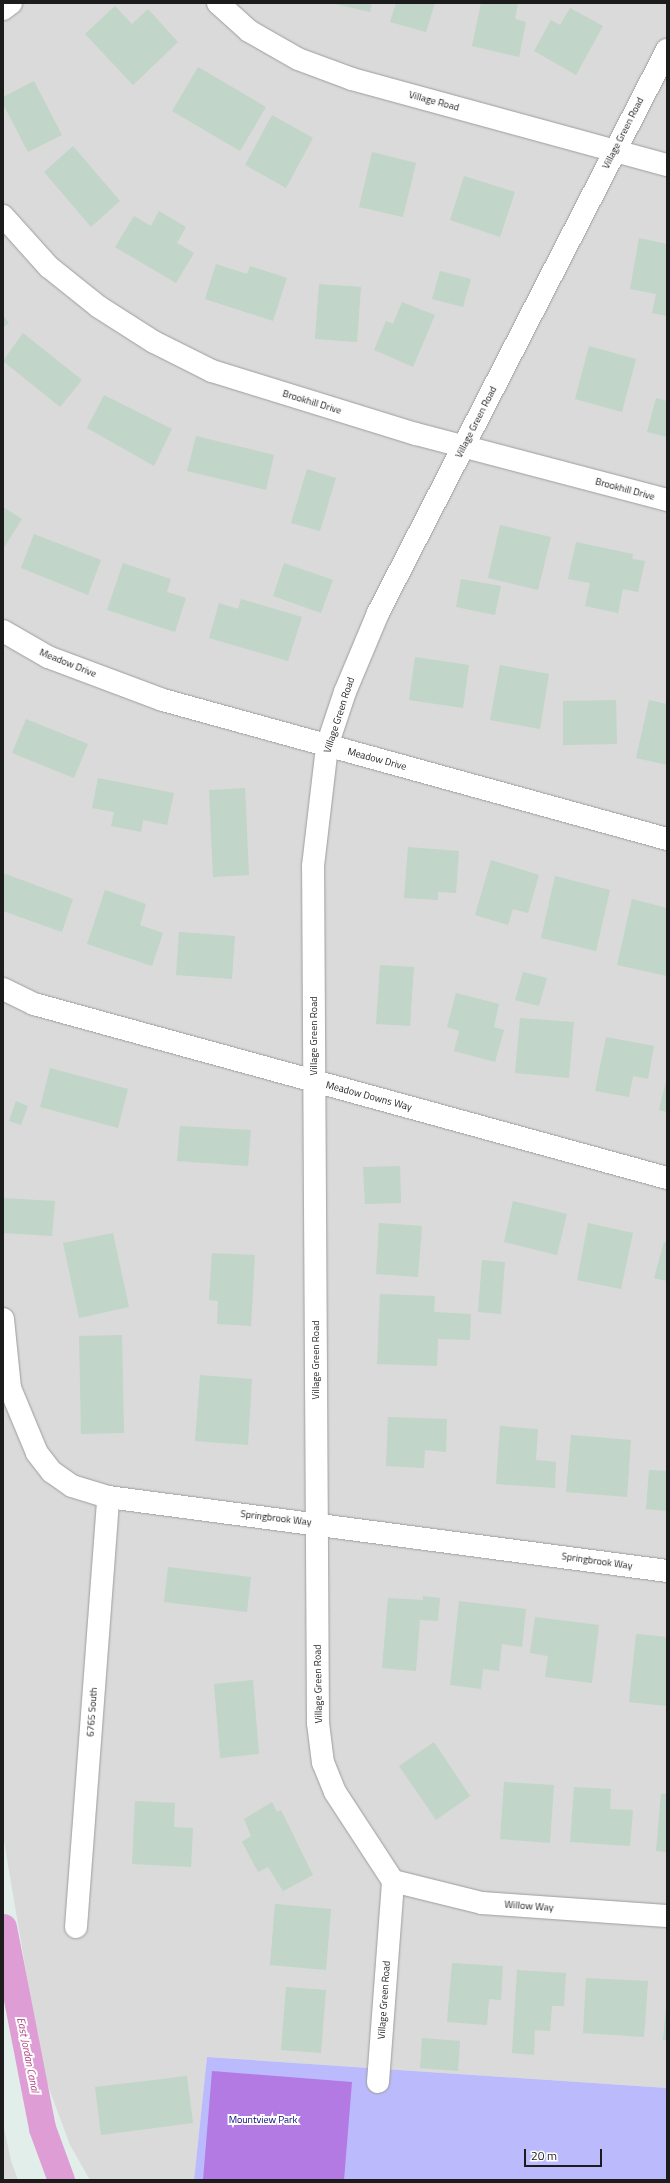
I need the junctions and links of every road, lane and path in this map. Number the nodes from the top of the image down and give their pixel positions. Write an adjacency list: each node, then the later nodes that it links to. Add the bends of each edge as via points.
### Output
1 (11, 3): 3 (street)
2 (218, 3): 5 (street, Village Road, via 249,31 318,67 352,79)
3 (3, 9)
4 (667, 50): 5 (street, Village Green Road)
5 (614, 151): 6 (street, Village Road); 8 (street, Village Green Road)
6 (667, 165)
7 (3, 216): 8 (street, Brookhill Drive, via 48,267 99,307 154,342 206,368 416,434)
8 (464, 445): 9 (street, Brookhill Drive); 11 (street, Village Green Road, via 378,613 344,692)
9 (667, 500)
10 (3, 631): 11 (street, Meadow Drive, via 48,657 163,700)
11 (327, 746): 12 (street, Meadow Drive); 14 (street, Village Green Road, via 313,866)
12 (667, 839)
13 (3, 989): 14 (street, Meadow Downs Way, via 34,1004)
14 (315, 1082): 15 (street, Meadow Downs Way); 18 (street, Village Green Road)
15 (667, 1178)
16 (3, 1319): 17 (street, Springbrook Way, via 10,1388 37,1453 52,1472 72,1486)
17 (108, 1497): 18 (street, Springbrook Way); 22 (street, 6765 South)
18 (316, 1523): 19 (street, Springbrook Way); 20 (street, Village Green Road, via 318,1723 323,1763 335,1792)
19 (667, 1571)
20 (393, 1881): 21 (street, Willow Way, via 482,1903); 23 (street, Village Green Road)
21 (667, 1916)
22 (76, 1927)
23 (378, 2082)

